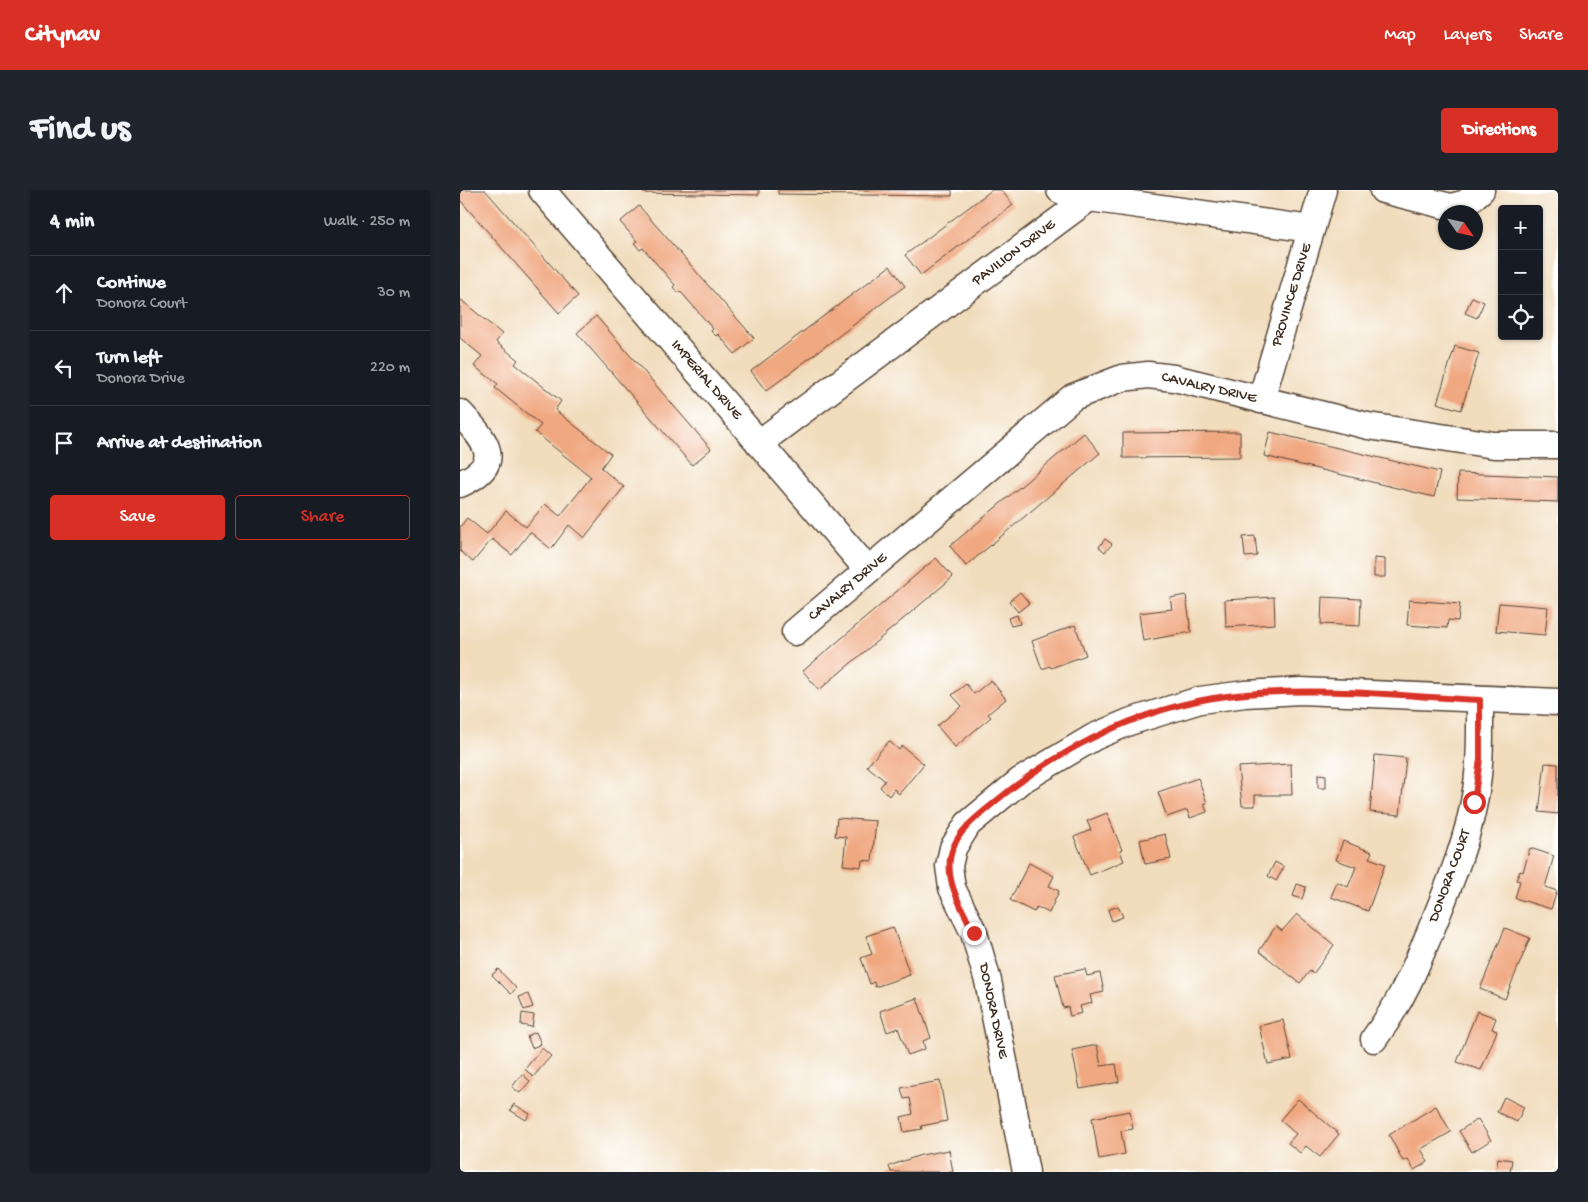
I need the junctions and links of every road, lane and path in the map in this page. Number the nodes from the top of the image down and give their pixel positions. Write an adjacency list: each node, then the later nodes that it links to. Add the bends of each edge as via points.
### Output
1 (542, 190): 10 (street, IMPERIAL DRIVE)
2 (1060, 190): 6 (street, via 1075,198)
3 (1323, 190): 7 (street, PROVINCE DRIVE)
4 (1383, 190): 5 (street, via 1451,207 1466,204)
5 (1481, 190)
6 (1089, 198): 7 (street); 10 (street, PAVILION DRIVE)
7 (1311, 229): 8 (street, PROVINCE DRIVE)
8 (1261, 400): 11 (street, CAVALRY DRIVE, via 1368,426 1430,436 1494,445); 13 (street, CAVALRY DRIVE, via 1174,378 1148,375 1122,378 1073,397)
9 (460, 413): 12 (street, via 482,437 488,450 486,464 478,475)
10 (759, 443): 13 (street, IMPERIAL DRIVE)
11 (1558, 445)
12 (460, 484)
13 (868, 570): 14 (street, CAVALRY DRIVE)
14 (794, 632)
15 (1480, 700): 16 (street, DONORA DRIVE); 17 (street, DONORA COURT, via 1480,759 1474,802 1460,855 1410,982); 18 (street, DONORA DRIVE, via 1301,691 1245,694 1192,702 1094,737 1020,781 968,824 953,848 950,866 952,888 974,933 988,980)
16 (1558, 702)
17 (1374, 1039)
18 (1026, 1172)

